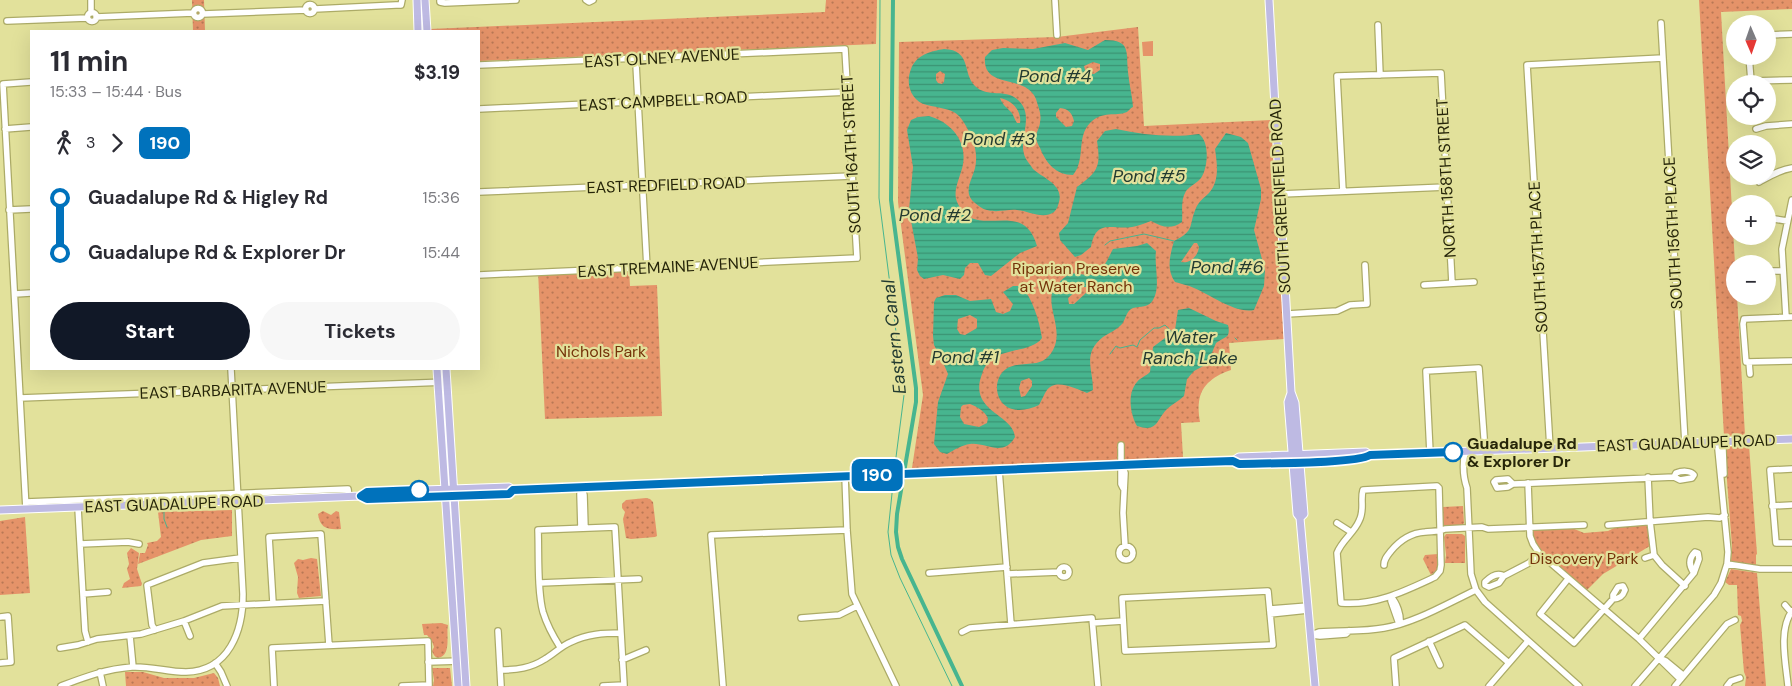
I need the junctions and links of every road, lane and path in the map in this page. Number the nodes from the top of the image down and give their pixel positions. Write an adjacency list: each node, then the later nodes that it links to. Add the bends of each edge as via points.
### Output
1 (91, 0): 12 (street)
2 (417, 0): 16 (main road)
3 (425, 0): 17 (main road)
4 (516, 0): 9 (street)
5 (586, 0): 6 (street)
6 (593, 0)
7 (1055, 0): 19 (street)
8 (1269, 0): 43 (main road, SOUTH GREENFIELD ROAD)
9 (440, 1)
10 (402, 2): 11 (street, via 315,9 311,14 307,13)
11 (309, 5): 12 (street, via 203,14 198,9 194,13)
12 (92, 16): 13 (street)
13 (7, 21)
14 (1661, 23): 22 (street, SOUTH 156TH PLACE)
15 (1378, 25): 26 (street)
16 (418, 30)
17 (427, 30)
18 (1792, 34): 20 (street)
19 (1057, 35)
20 (1776, 35)
21 (845, 49): 24 (street, EAST OLNEY AVENUE); 29 (street, SOUTH 164TH STREET)
22 (1663, 58): 75 (street, SOUTH 156TH PLACE); 77 (street, SOUTH 157TH PLACE, via 1527,65)
23 (636, 64): 30 (street)
24 (480, 65)
25 (1750, 65): 27 (street, via 1751,81)
26 (1380, 75): 40 (street, NORTH 158TH STREET, via 1441,72); 41 (street, via 1337,76)
27 (1792, 80)
28 (30, 82): 34 (street, via 3,84)
29 (848, 92): 30 (street, EAST CAMPBELL ROAD); 38 (street, SOUTH 164TH STREET)
30 (638, 102): 31 (street, EAST CAMPBELL ROAD); 39 (street)
31 (480, 109)
32 (1792, 124): 35 (street)
33 (30, 128): 34 (street)
34 (5, 129): 45 (street)
35 (1756, 130)
36 (1792, 168): 37 (street)
37 (1776, 172)
38 (852, 176): 39 (street, EAST REDFIELD ROAD); 49 (street, SOUTH 164TH STREET)
39 (643, 186): 42 (street, EAST REDFIELD ROAD); 51 (street)
40 (1446, 187): 41 (street); 56 (street, NORTH 158TH STREET)
41 (1343, 191): 43 (street)
42 (480, 192)
43 (1280, 194): 60 (main road, SOUTH GREENFIELD ROAD)
44 (1792, 200): 48 (street)
45 (9, 210): 46 (street); 59 (street)
46 (30, 210)
47 (1776, 219): 48 (street)
48 (1787, 221): 53 (street, via 1782,248)
49 (857, 258): 51 (street, EAST TREMAINE AVENUE)
50 (1365, 265): 60 (street, via 1367,304 1350,305 1337,311)
51 (647, 268): 54 (street, EAST TREMAINE AVENUE)
52 (1776, 271): 53 (street)
53 (1783, 271): 61 (street)
54 (480, 275)
55 (1474, 282): 56 (street)
56 (1452, 283): 57 (street)
57 (1424, 285)
58 (30, 293): 59 (street)
59 (15, 294): 72 (street)
60 (1287, 314): 71 (main road, SOUTH GREENFIELD ROAD)
61 (1789, 317): 63 (street, via 1744,319)
62 (1792, 360): 63 (street)
63 (1748, 362): 67 (street)
64 (230, 370): 70 (street)
65 (437, 370): 68 (main road)
66 (446, 370): 69 (main road)
67 (1750, 374)
68 (438, 382): 69 (street, EAST BARBARITA AVENUE); 70 (street, EAST BARBARITA AVENUE); 93 (main road)
69 (446, 382): 91 (main road)
70 (232, 390): 72 (street, EAST BARBARITA AVENUE); 92 (street)
71 (1292, 392): 81 (main road, SOUTH GREENFIELD ROAD, via 1288,402); 81 (main road, via 1292,403 1296,408)
72 (20, 398): 96 (street)
73 (1792, 439): 74 (main road, EAST GUADALUPE ROAD)
74 (1720, 442): 75 (main road, EAST GUADALUPE ROAD); 101 (street, via 1718,449)
75 (1685, 443): 77 (main road, EAST GUADALUPE ROAD)
76 (1121, 445): 82 (street)
77 (1550, 448): 79 (main road, EAST GUADALUPE ROAD)
78 (1466, 451): 79 (main road, EAST GUADALUPE ROAD); 80 (main road, EAST GUADALUPE ROAD); 109 (street)
79 (1485, 451): 80 (street, via 1480,368 1426,371)
80 (1430, 453): 81 (main road, EAST GUADALUPE ROAD, via 1370,455 1366,452)
81 (1295, 458): 82 (main road, EAST GUADALUPE ROAD, via 1239,464 1233,461); 145 (main road, via 1297,514 1300,518)
82 (1122, 465): 84 (main road, EAST GUADALUPE ROAD); 115 (street, via 1120,484 1123,488)
83 (1792, 469): 98 (street, via 1770,470)
84 (999, 470): 85 (main road, EAST GUADALUPE ROAD); 123 (street)
85 (845, 476): 90 (main road, EAST GUADALUPE ROAD); 108 (street)
86 (1674, 476): 87 (street)
87 (1648, 477): 88 (street); 102 (street)
88 (1528, 483): 89 (street); 106 (street)
89 (1513, 484)
90 (582, 487): 91 (main road, EAST GUADALUPE ROAD, via 513,490 509,494); 107 (street)
91 (453, 492): 93 (main road, EAST GUADALUPE ROAD); 139 (main road)
92 (236, 493): 94 (street, EAST GUADALUPE ROAD, via 348,488); 95 (street); 96 (street, EAST GUADALUPE ROAD)
93 (444, 493): 94 (main road, EAST GUADALUPE ROAD, via 367,492); 140 (main road)
94 (349, 497): 95 (main road, EAST GUADALUPE ROAD)
95 (237, 502): 99 (main road, EAST GUADALUPE ROAD); 118 (street)
96 (26, 505): 99 (main road, EAST GUADALUPE ROAD); 100 (main road, EAST GUADALUPE ROAD)
97 (1792, 505): 98 (street)
98 (1772, 506): 112 (street, via 1776,543)
99 (78, 508): 113 (street)
100 (0, 510)
101 (1726, 515): 102 (street, via 1720,518); 120 (street)
102 (1650, 521): 105 (street); 117 (street)
103 (1337, 523): 111 (street)
104 (1584, 525): 106 (street)
105 (1608, 525)
106 (1530, 527): 109 (street); 116 (street, via 1533,544)
107 (583, 528): 129 (street, via 616,527); 131 (street, via 538,530)
108 (847, 530): 144 (street, via 852,594); 197 (street, via 711,535)
109 (1468, 530): 110 (street); 133 (street, via 1471,574)
110 (1440, 531): 111 (street, via 1438,487 1363,490 1361,516); 121 (street, via 1406,537 1389,553); 136 (street, via 1439,573)
111 (1351, 532): 136 (street, via 1336,557 1341,603)
112 (1792, 543)
113 (80, 544): 114 (street); 135 (street)
114 (139, 544)
115 (1125, 546)
116 (1539, 553): 127 (street, via 1529,563); 130 (street)
117 (1654, 555): 119 (street); 132 (street)
118 (240, 558): 142 (street); 157 (street, via 203,563 148,586)
119 (1645, 558)
120 (1727, 564): 122 (street, via 1760,570); 172 (street, via 1714,596)
121 (1384, 565)
122 (1792, 569)
123 (1007, 571): 124 (street); 126 (street); 155 (street)
124 (1059, 572)
125 (1694, 573): 132 (street)
126 (929, 574)
127 (1504, 576)
128 (640, 579): 129 (street)
129 (618, 580): 131 (street); 160 (street)
130 (1568, 580): 146 (street); 146 (street, via 1540,614 1574,643)
131 (540, 582): 170 (street, via 543,612)
132 (1685, 586): 164 (street)
133 (1476, 590): 156 (street); 166 (street)
134 (108, 592): 135 (street)
135 (83, 594): 167 (street)
136 (1391, 597): 156 (street)
137 (1613, 599): 146 (street)
138 (326, 600): 141 (street); 141 (street, via 321,534 269,538); 168 (street)
139 (460, 601): 140 (main road); 174 (main road)
140 (452, 602): 176 (main road)
141 (273, 603): 142 (street)
142 (242, 605): 152 (street, via 222,606); 178 (street, via 235,640)
143 (1785, 605): 148 (street)
144 (857, 606): 150 (street, via 839,615); 198 (street)
145 (1308, 608): 147 (street); 161 (main road)
146 (1604, 609): 164 (street)
147 (1270, 611): 153 (street, via 1268,591 1122,598); 153 (street, via 1273,645 1126,652)
148 (1792, 611): 206 (street, via 1784,631)
149 (0, 617): 177 (street, via 8,616 11,662)
150 (801, 618)
151 (1735, 620): 185 (street, via 1727,624)
152 (184, 621): 157 (street); 163 (street)
153 (1123, 621): 154 (street)
154 (1093, 623): 155 (street, via 1092,618); 199 (street)
155 (1010, 624): 159 (street, via 970,628)
156 (1400, 624): 161 (street, via 1346,634)
157 (155, 630): 162 (street)
158 (498, 631): 182 (street)
159 (962, 632)
160 (621, 633): 170 (street, via 591,635); 173 (street)
161 (1311, 635): 200 (main road)
162 (130, 636): 167 (street); 181 (street)
163 (190, 636)
164 (1640, 639): 172 (street)
165 (1429, 641): 179 (street, via 1465,625); 180 (street); 201 (street, via 1394,658)
166 (1528, 641): 179 (street); 203 (street)
167 (88, 642): 169 (street)
168 (329, 646): 175 (street, via 428,641); 191 (street, via 272,648)
169 (60, 648)
170 (560, 648): 182 (street, via 537,664 516,670)
171 (646, 650): 173 (street)
172 (1659, 658): 185 (street, via 1666,661); 204 (street)
173 (622, 660): 187 (street)
174 (464, 661): 176 (street); 194 (main road)
175 (428, 662): 176 (street); 186 (street)
176 (456, 662): 193 (main road)
177 (0, 663)
178 (215, 663): 181 (street, via 190,672); 190 (street)
179 (1509, 663): 202 (street)
180 (1440, 665)
181 (133, 667): 183 (street)
182 (500, 670): 195 (street)
183 (100, 672): 188 (street); 189 (street)
184 (1740, 678): 205 (street)
185 (1678, 682)
186 (428, 685): 192 (street)
187 (624, 685): 196 (street)
188 (61, 686)
189 (103, 686)
190 (227, 686)
191 (274, 686)
192 (402, 686)
193 (458, 686)
194 (466, 686)
195 (501, 686)
196 (603, 686)
197 (723, 686)
198 (896, 686)
199 (1098, 686)
200 (1316, 686)
201 (1396, 686)
202 (1489, 686)
203 (1579, 686)
204 (1635, 686)
205 (1727, 686)
206 (1788, 686)

